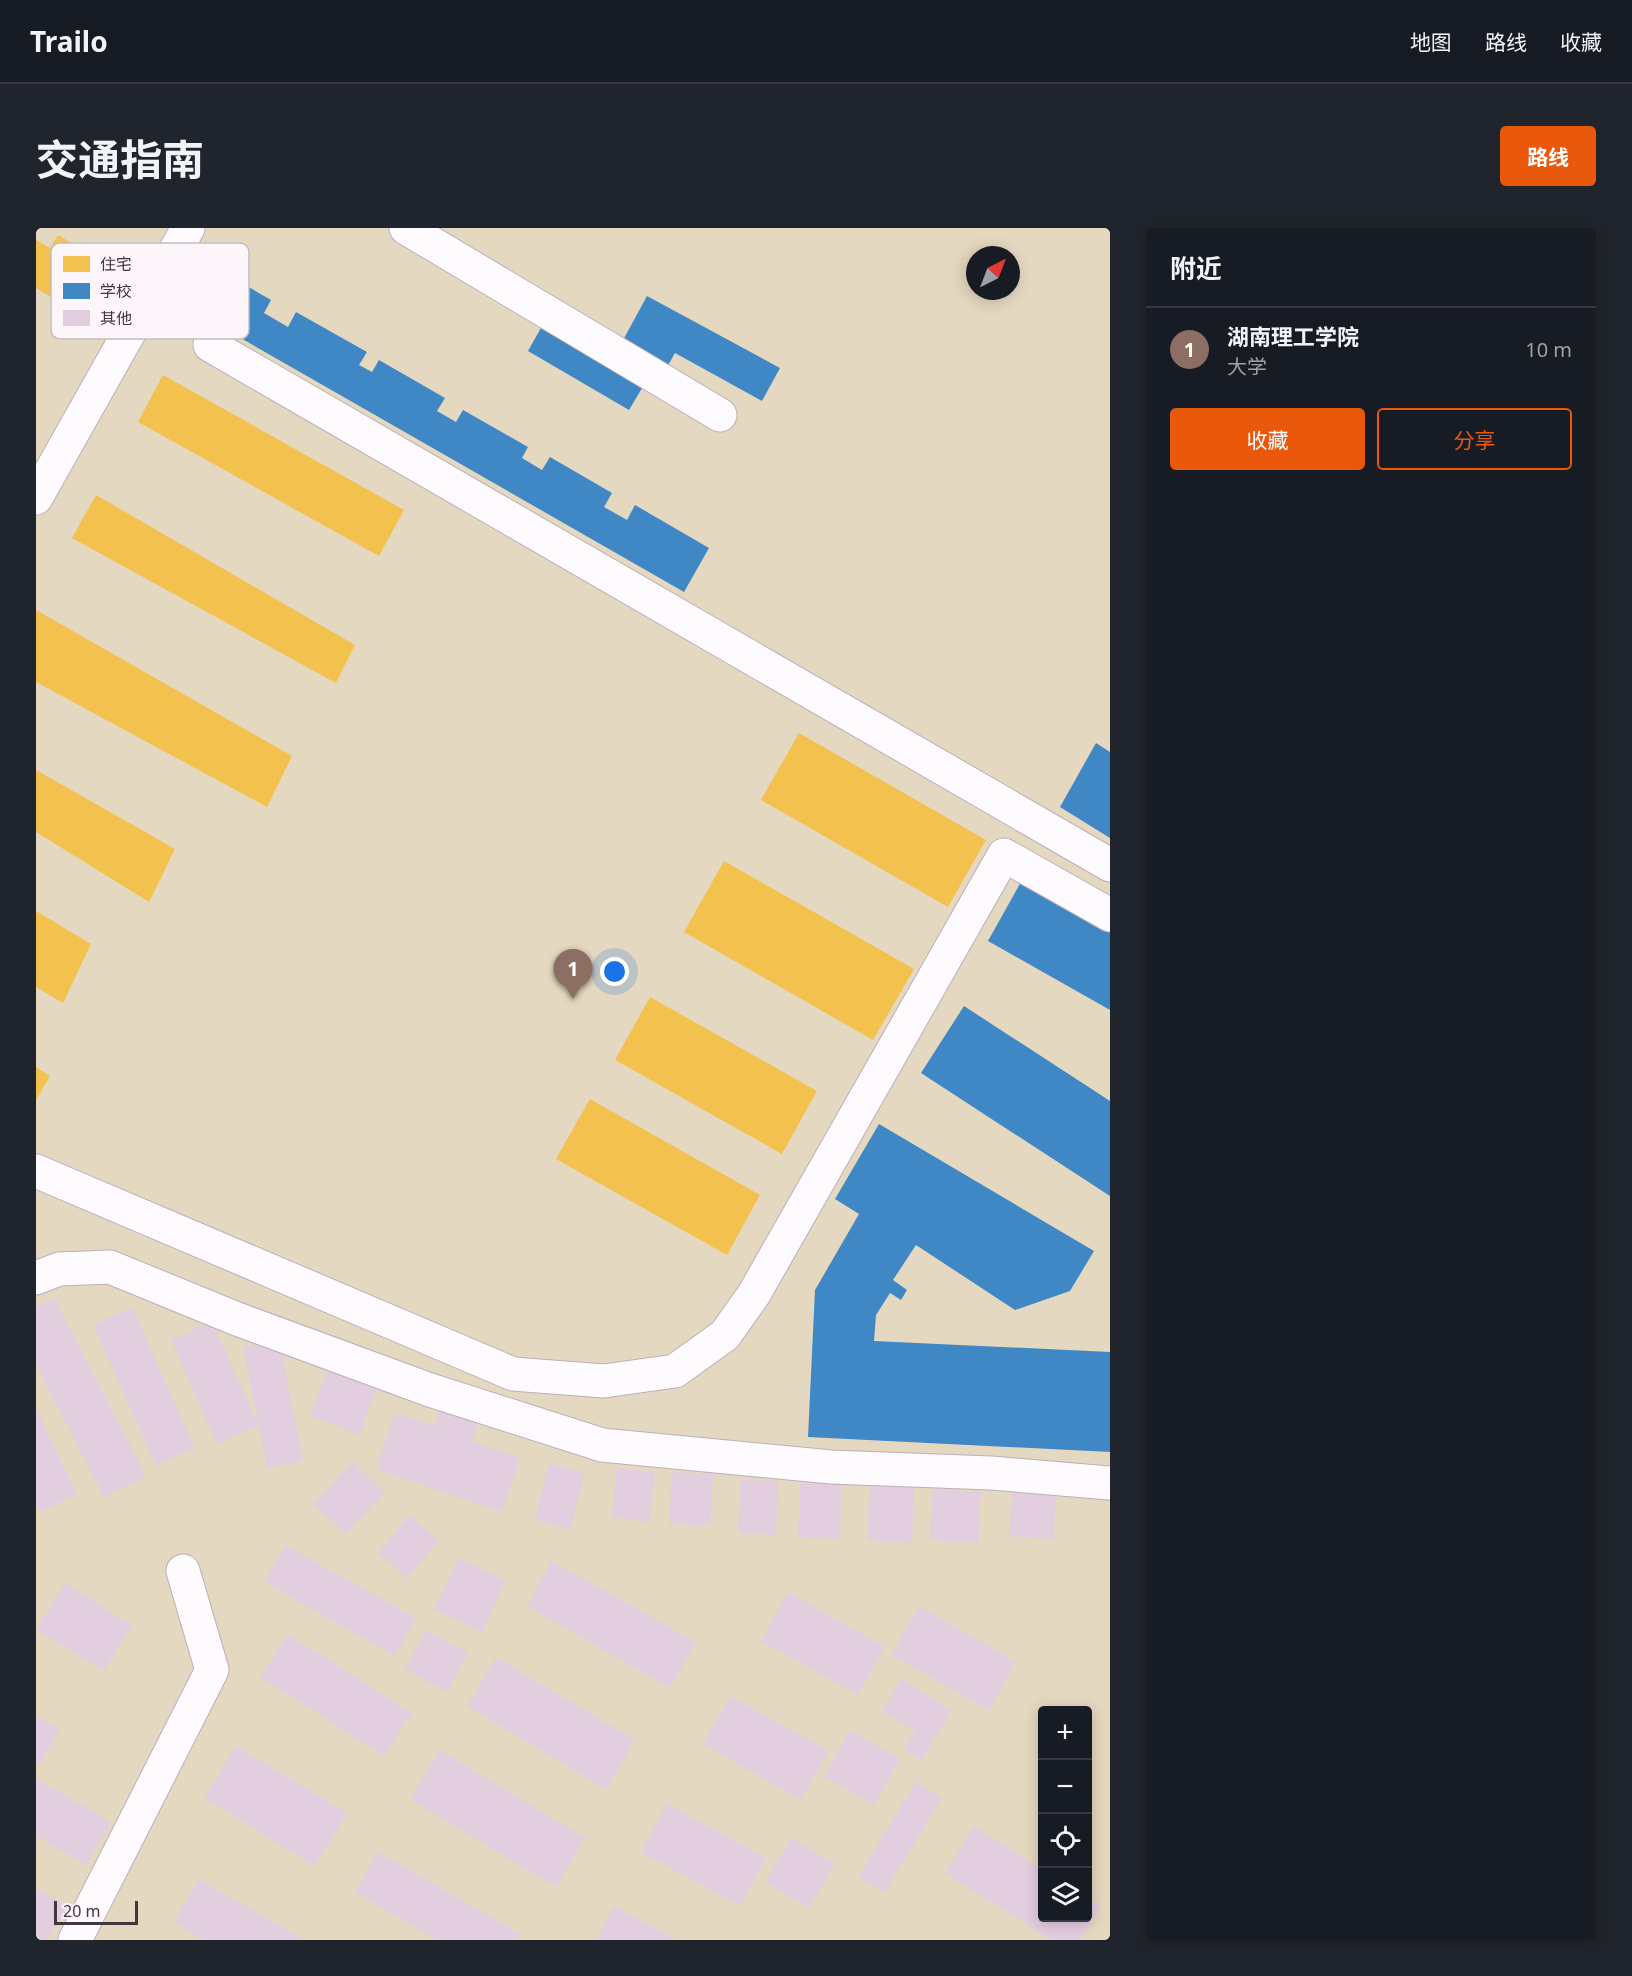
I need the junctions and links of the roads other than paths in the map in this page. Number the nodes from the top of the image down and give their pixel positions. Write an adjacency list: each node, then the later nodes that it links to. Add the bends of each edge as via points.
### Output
1 (188, 228): 3 (street)
2 (406, 228): 6 (street)
3 (180, 243)
4 (126, 339): 7 (street)
5 (210, 345): 8 (street)
6 (720, 415)
7 (36, 498)
8 (1110, 865)
9 (1110, 915): 10 (street, via 1004,855 754,1294 725,1335 675,1371 604,1382 513,1374)
10 (36, 1171)
11 (36, 1278): 12 (street, via 59,1269 110,1267 430,1390 602,1444 831,1467 991,1473)
12 (1110, 1483)
13 (183, 1571): 14 (street, via 212,1670)
14 (75, 1940)

